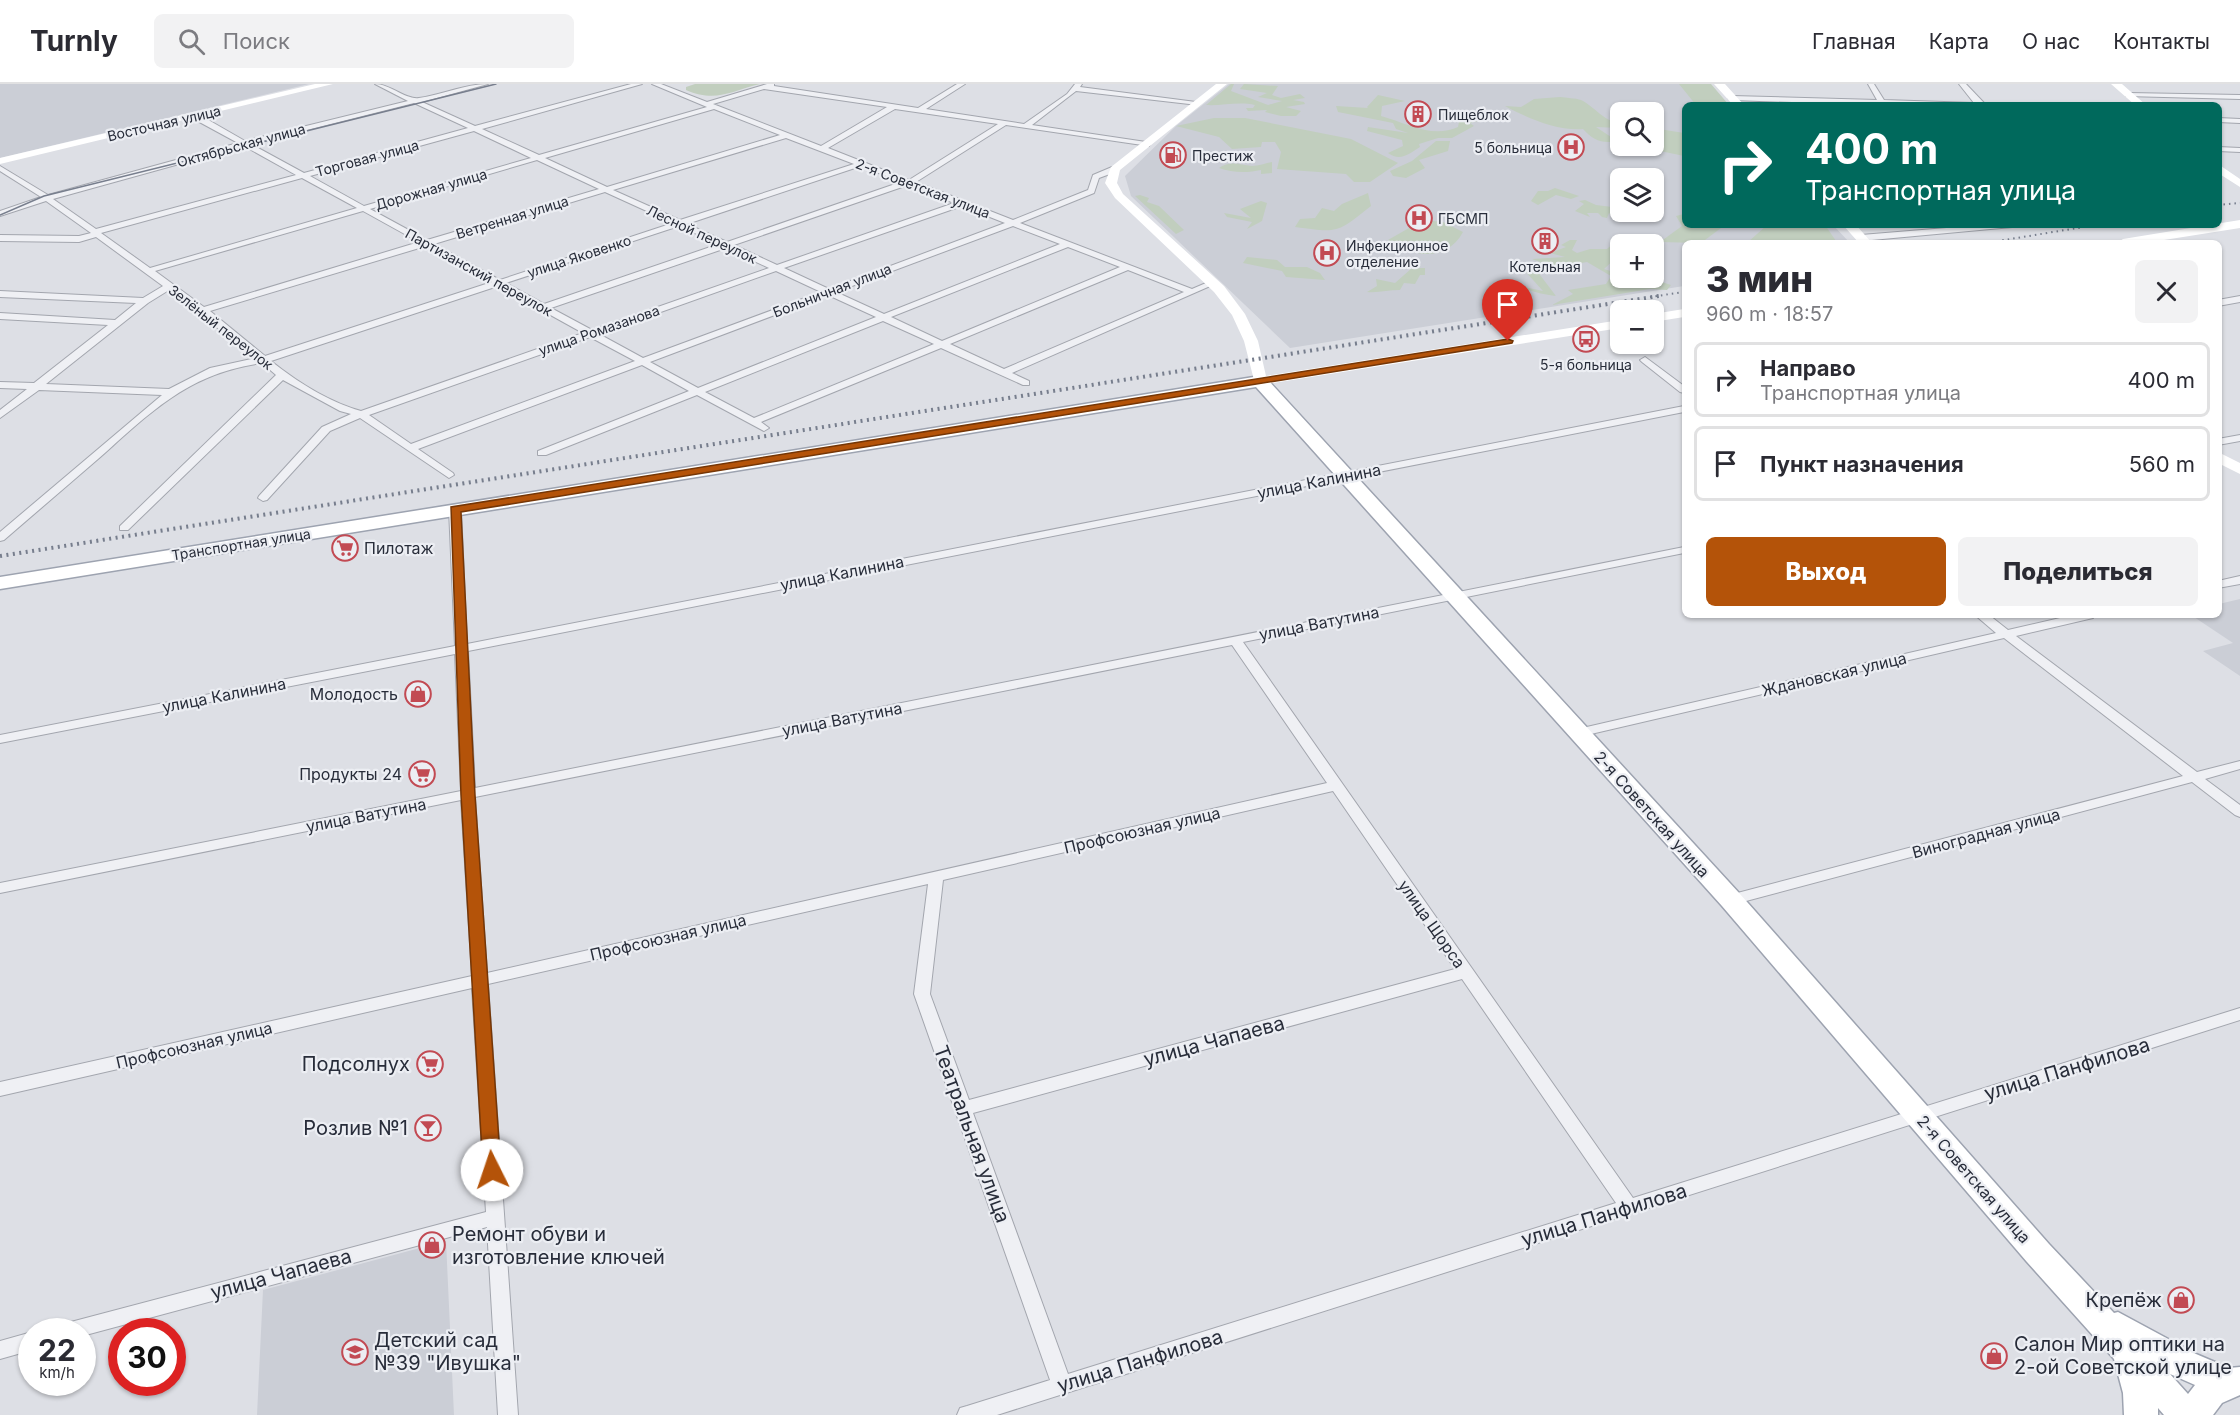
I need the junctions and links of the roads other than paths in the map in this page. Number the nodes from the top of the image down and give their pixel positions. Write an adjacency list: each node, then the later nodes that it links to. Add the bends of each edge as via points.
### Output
1 (328, 84): 26 (main road, Восточная улица)
2 (378, 84): 17 (street, Лесной переулок)
3 (485, 84): 17 (street, Октябрьская улица)
4 (639, 84): 31 (street, Торговая улица)
5 (655, 84): 23 (street, 2-я Советская улица)
6 (775, 84): 14 (street, Дорожная улица)
7 (962, 84): 25 (street)
8 (1222, 84): 22 (main road, Больничная улица)
9 (1719, 84): 18 (main road)
10 (1871, 84): 19 (street)
11 (1962, 84): 20 (street)
12 (2116, 84): 15 (main road)
13 (1078, 86): 22 (street); 30 (street)
14 (764, 87): 23 (street, Дорожная улица); 24 (street)
15 (2128, 94): 16 (street); 21 (main road)
16 (2240, 97)
17 (415, 101): 31 (street, Лесной переулок); 33 (street, Октябрьская улица)
18 (1736, 102)
19 (1882, 102)
20 (1978, 102)
21 (2137, 102)
22 (1196, 104): 34 (main road, Больничная улица)
23 (710, 106): 32 (street, 2-я Советская улица); 38 (street, Дорожная улица)
24 (894, 106): 25 (street); 35 (street)
25 (920, 110): 29 (street)
26 (195, 116): 33 (street, Партизанский переулок); 39 (main road, Восточная улица)
27 (2222, 120): 28 (street)
28 (2240, 121)
29 (1005, 123): 30 (street); 45 (street)
30 (1026, 126): 34 (street)
31 (474, 129): 38 (street, Лесной переулок); 44 (street, Торговая улица)
32 (787, 135): 35 (street, 2-я Советская улица); 47 (street, Ветренная улица)
33 (245, 143): 44 (street, Партизанский переулок); 48 (street, Октябрьская улица)
34 (1146, 144): 42 (main road, Больничная улица)
35 (821, 149): 40 (street, 2-я Советская улица)
36 (2222, 149): 37 (street)
37 (2240, 150)
38 (538, 158): 47 (street, Лесной переулок); 50 (street, Дорожная улица)
39 (0, 161)
40 (861, 164): 45 (street, 2-я Советская улица); 52 (street, улица Яковенко)
41 (0, 168): 48 (street, Зелёный переулок)
42 (1115, 169): 53 (street, Больничная улица, via 1096,177 1091,191); 70 (main road, via 1111,183 1119,196)
43 (2222, 170): 46 (main road)
44 (302, 175): 50 (street, Партизанский переулок); 59 (street, Торговая улица)
45 (909, 183): 49 (street, 2-я Советская улица); 65 (street)
46 (2240, 184)
47 (606, 189): 52 (street, Лесной переулок); 63 (street, Ветренная улица)
48 (47, 198): 51 (street, Октябрьская улица); 59 (street, Зелёный переулок)
49 (962, 203): 53 (street, 2-я Советская улица); 67 (street, улица Ромазанова)
50 (363, 208): 63 (street, Партизанский переулок); 68 (street, Дорожная улица)
51 (0, 214)
52 (679, 223): 65 (street, Лесной переулок); 69 (street, улица Яковенко)
53 (1012, 223): 64 (street, 2-я Советская улица); 72 (street, Больничная улица)
54 (2240, 224): 55 (main road)
55 (2222, 227)
56 (1852, 228): 61 (main road)
57 (1982, 228): 61 (street)
58 (2215, 228): 62 (main road)
59 (96, 233): 60 (street, Торговая улица, via 79,239); 68 (street, Зелёный переулок)
60 (0, 238)
61 (1863, 240)
62 (2141, 240)
63 (427, 243): 69 (street, Партизанский переулок); 79 (street, Ветренная улица)
64 (1068, 244): 66 (street, 2-я Советская улица); 83 (street)
65 (727, 245): 67 (street, Лесной переулок); 78 (street)
66 (1128, 267): 73 (street, 2-я Советская улица); 87 (street)
67 (776, 268): 72 (street, Лесной переулок); 86 (street, улица Ромазанова)
68 (147, 271): 71 (street, Зелёный переулок)
69 (498, 282): 78 (street, Партизанский переулок); 88 (street, улица Яковенко)
70 (1213, 283): 73 (street); 93 (main road, via 1238,314 1251,341)
71 (169, 286): 76 (street); 79 (street, Зелёный переулок)
72 (828, 292): 83 (street, Лесной переулок); 90 (street, Больничная улица)
73 (1192, 292): 91 (street)
74 (0, 294): 76 (street)
75 (2240, 299): 77 (street)
76 (145, 302): 84 (street)
77 (2222, 302)
78 (544, 307): 86 (street, Партизанский переулок)
79 (203, 310): 88 (street, Зелёный переулок)
80 (1682, 314): 82 (main road)
81 (0, 316): 84 (street)
82 (1664, 317)
83 (884, 318): 87 (street, Лесной переулок); 98 (street)
84 (117, 323): 96 (street)
85 (1610, 326): 93 (main road, Транспортная улица)
86 (591, 333): 90 (street, Партизанский переулок); 102 (street, улица Ромазанова)
87 (941, 344): 91 (street, Лесной переулок); 103 (street)
88 (263, 360): 92 (street, Зелёный переулок); 99 (street, via 226,364)
89 (1645, 360): 97 (street)
90 (643, 361): 98 (street, Партизанский переулок); 107 (street, Больничная улица)
91 (1004, 374): 94 (street, Лесной переулок)
92 (282, 375): 102 (street, Зелёный переулок, via 344,409); 115 (street)
93 (1260, 381): 112 (main road, 2-я Советская улица); 114 (main road, Транспортная улица)
94 (1026, 384)
95 (0, 385): 96 (street)
96 (35, 387): 99 (street); 101 (street)
97 (1682, 388)
98 (698, 391): 103 (street, Партизанский переулок); 108 (street)
99 (169, 392): 116 (street)
100 (1682, 409): 112 (street, улица Калинина)
101 (0, 414)
102 (361, 414): 107 (street, Зелёный переулок); 113 (street, улица Ромазанова, via 326,429)
103 (753, 422): 104 (street, Партизанский переулок)
104 (764, 428)
105 (2240, 438): 106 (street)
106 (2222, 441)
107 (411, 448): 111 (street, Зелёный переулок)
108 (542, 453)
109 (2222, 458): 110 (main road)
110 (2240, 469)
111 (449, 475)
112 (1346, 476): 121 (main road, 2-я Советская улица); 126 (street, улица Калинина)
113 (264, 498)
114 (455, 509): 119 (main road, Транспортная улица); 126 (street)
115 (124, 528)
116 (0, 538)
117 (1682, 550): 121 (street, улица Ватутина)
118 (2240, 580): 120 (street)
119 (0, 583)
120 (2222, 584)
121 (1454, 596): 125 (street, улица Ватутина); 127 (main road, 2-я Советская улица)
122 (1985, 618): 124 (street)
123 (2076, 618): 124 (street, Ждановская улица)
124 (2006, 634): 127 (street, Ждановская улица); 130 (street)
125 (1235, 640): 131 (street, улица Щорса); 132 (street, улица Ватутина)
126 (463, 647): 128 (street, улица Калинина); 132 (street)
127 (1578, 733): 136 (main road, 2-я Советская улица)
128 (0, 739)
129 (2240, 765): 130 (street, Виноградная улица)
130 (2194, 777): 133 (street); 136 (street, Виноградная улица)
131 (1336, 786): 134 (street, Профсоюзная улица); 137 (street, улица Щорса)
132 (468, 795): 135 (street, улица Ватутина); 138 (street)
133 (2240, 812)
134 (936, 877): 138 (street, Профсоюзная улица); 141 (street, Театральная улица, via 922,994)
135 (0, 888)
136 (1731, 900): 142 (main road, 2-я Советская улица)
137 (1466, 972): 141 (street, улица Чапаева); 143 (street, улица Щорса)
138 (480, 980): 140 (street, Профсоюзная улица); 144 (street)
139 (2240, 1014): 142 (street, улица Панфилова)
140 (0, 1089)
141 (962, 1109): 151 (street, Театральная улица)
142 (1920, 1115): 143 (street, улица Панфилова); 145 (main road, 2-я Советская улица)
143 (1629, 1207): 151 (street, улица Панфилова)
144 (495, 1217): 146 (street, улица Чапаева); 152 (street)
145 (2038, 1254): 149 (main road, 2-я Советская улица); 150 (main road, 2-я Советская улица, via 2136,1340 2170,1360)
146 (96, 1324)
147 (18, 1345): 148 (street)
148 (0, 1350)
149 (2127, 1351): 154 (main road, 2-я Советская улица, via 2137,1378); 155 (main road, 2-я Советская улица)
150 (2234, 1382): 156 (main road, via 2209,1393)
151 (1062, 1385): 153 (street, улица Панфилова)
152 (508, 1415)
153 (968, 1415)
154 (2141, 1415)
155 (2186, 1415)
156 (2196, 1415)

